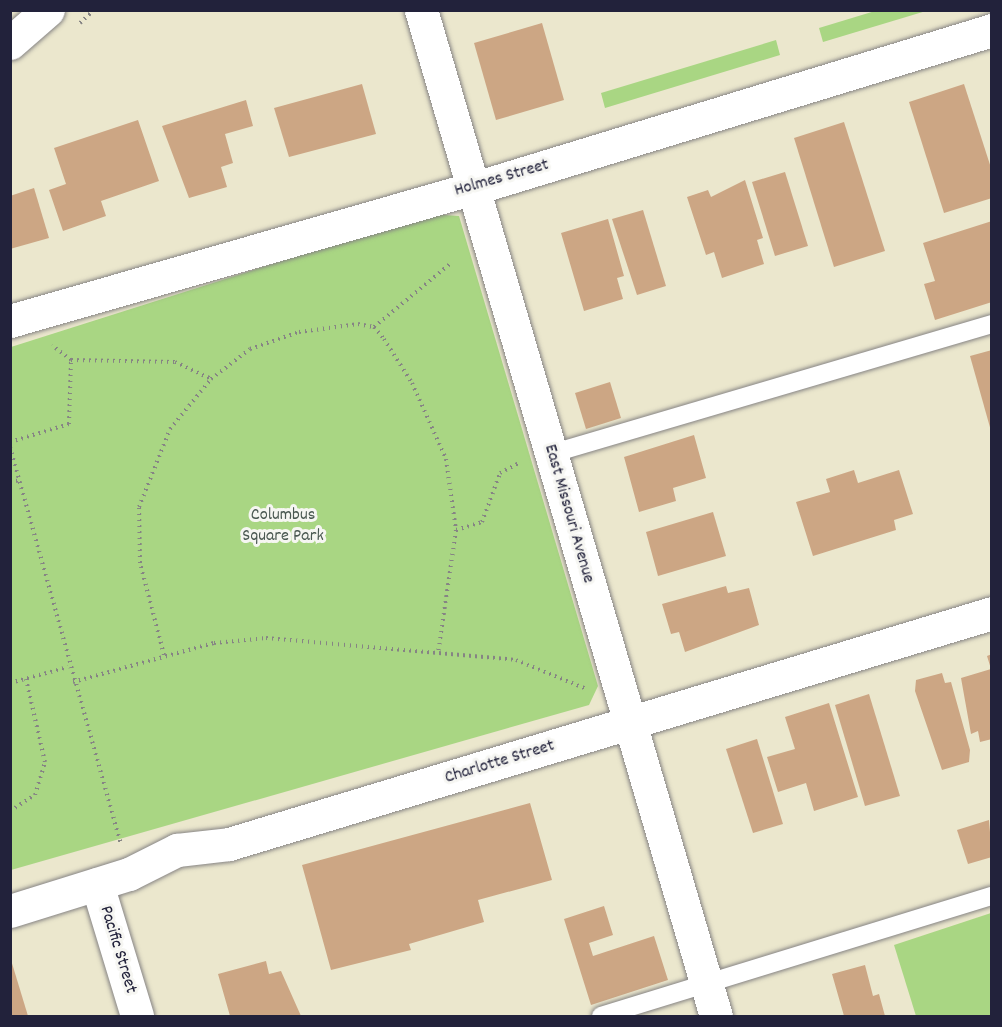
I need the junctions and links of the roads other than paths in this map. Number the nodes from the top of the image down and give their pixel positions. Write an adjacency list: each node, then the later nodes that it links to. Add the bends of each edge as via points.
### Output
1 (48, 10): 4 (street)
2 (421, 10): 5 (street, East Missouri Avenue)
3 (992, 30): 5 (street, Holmes Street)
4 (10, 43)
5 (475, 188): 6 (street, Holmes Street); 8 (street, East Missouri Avenue)
6 (10, 321)
7 (992, 324): 8 (lane)
8 (538, 457): 10 (street, East Missouri Avenue)
9 (992, 613): 10 (street, Charlotte Street)
10 (628, 725): 11 (street, Charlotte Street, via 229,844 177,850); 14 (street, East Missouri Avenue)
11 (97, 884): 13 (street, Charlotte Street); 15 (street, Pacific Street)
12 (992, 896): 14 (lane)
13 (10, 911)
14 (707, 984): 16 (lane); 17 (street, East Missouri Avenue)
15 (136, 1017)
16 (601, 1017)
17 (716, 1017)

